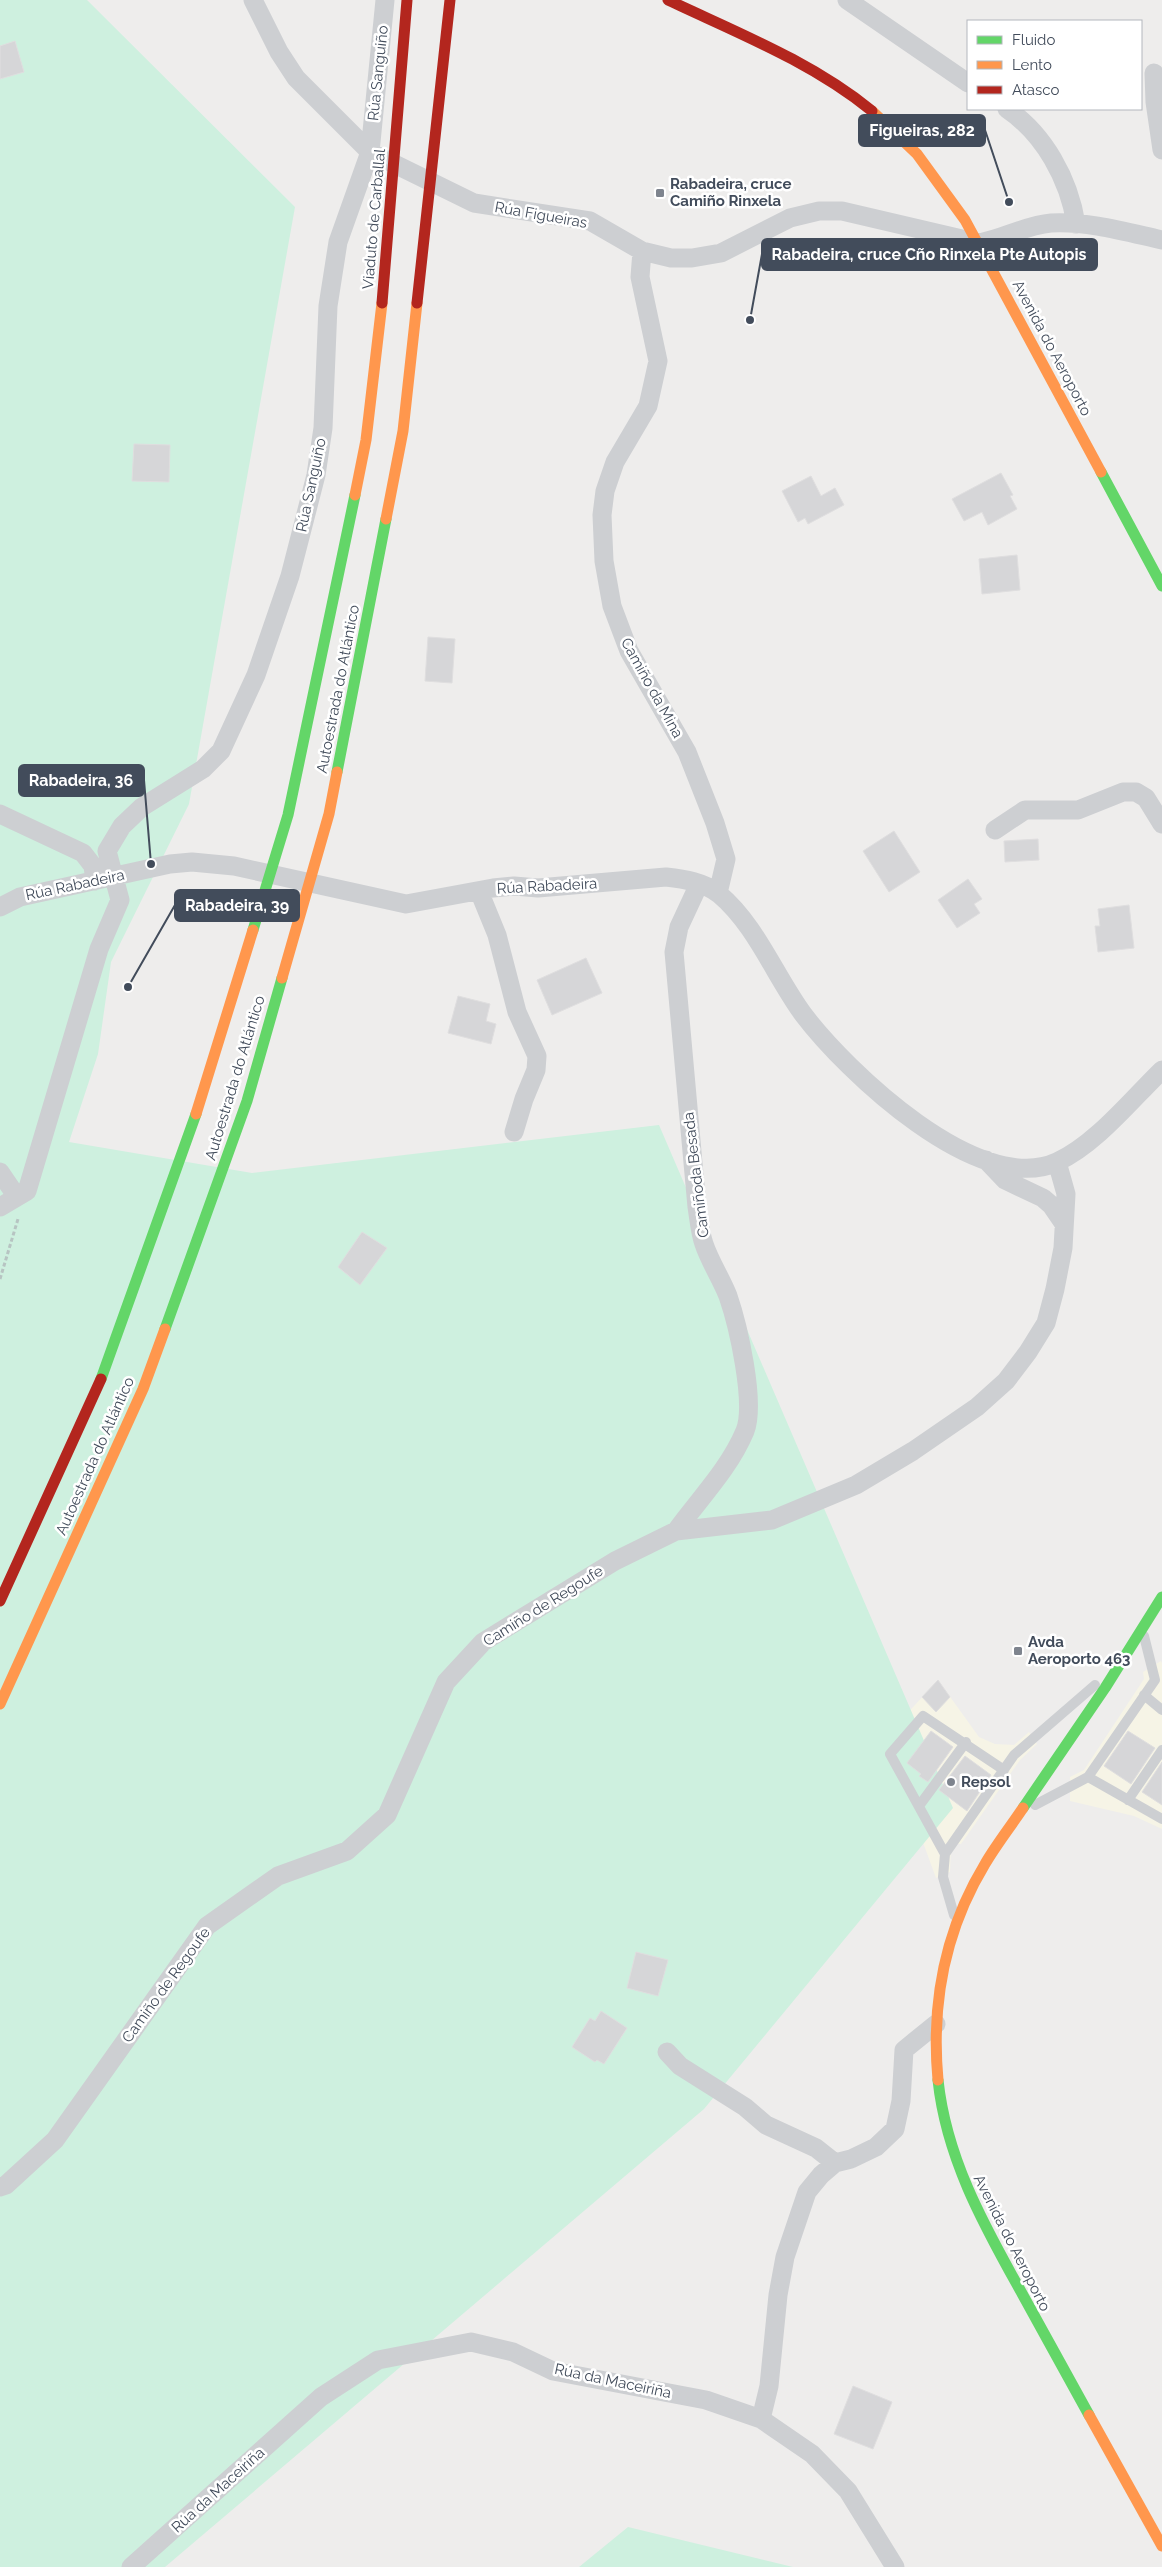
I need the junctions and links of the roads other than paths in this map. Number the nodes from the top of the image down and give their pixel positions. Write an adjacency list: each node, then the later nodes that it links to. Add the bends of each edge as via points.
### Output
1 (253, 0): 11 (street, Rúa Figueiras, via 278,52 296,78)
2 (385, 0): 11 (street, Rúa Sanguiño)
3 (407, 0): 16 (main road, Viaduto de Carballal, via 380,328)
4 (450, 0): 43 (main road, Autoestrada do Atlántico, via 403,431 329,814 247,1101 143,1389)
5 (668, 0): 14 (main road, Avenida do Aeroporto, via 834,84 863,105 927,165 958,205)
6 (847, 0): 8 (street)
7 (1154, 73): 10 (street)
8 (967, 82)
9 (1008, 110): 12 (street, via 1020,118 1046,149 1064,181)
10 (1162, 150)
11 (370, 152): 15 (street, Rúa Figueiras, via 474,203 590,222); 21 (street, Rúa Sanguiño, via 338,242 328,306 323,428 316,475 290,576 256,675 221,751 203,769 142,807 122,826 107,851)
12 (1076, 224): 13 (street, Rúa Figueiras); 14 (street, Rúa Figueiras, via 1049,223 999,240)
13 (1162, 240)
14 (979, 243): 15 (street, Rúa Figueiras, via 842,211 819,211 790,218 721,253 672,258); 17 (main road, Avenida do Aeroporto)
15 (642, 251): 25 (street, Camiño da Mina, via 640,277 658,361 648,406 615,462 605,491 602,514 604,561 612,606 629,651 687,752 715,823 726,859)
16 (366, 440): 39 (main road, Autoestrada do Atlántico, via 288,815 205,1090 96,1392)
17 (1162, 586)
18 (0, 814): 22 (street, via 83,853 93,866)
19 (1162, 824): 20 (street, via 1146,798 1136,792 1123,792 1078,810 1025,810)
20 (995, 830)
21 (116, 877): 22 (street, Rúa Rabadeira); 24 (street, Rúa Rabadeira, via 192,862 234,866 406,904); 34 (street, via 120,900 98,949)
22 (95, 881): 26 (street, Rúa Rabadeira, via 20,897)
23 (699, 884): 24 (street, Rúa Rabadeira, via 666,877); 25 (street, Rúa Rabadeira); 37 (street, Camiñoda Besada, via 679,927 674,952 697,1207 704,1244 728,1296 741,1344 748,1396 746,1429 725,1471)
24 (479, 891): 30 (street, via 497,935 517,1012 537,1056 536,1070)
25 (718, 893): 31 (street, Rúa Rabadeira, via 757,941 802,1012 843,1059 916,1124)
26 (0, 907)
27 (1162, 1070): 29 (street, Rúa Rabadeira)
28 (1162, 1086): 29 (street)
29 (1139, 1092): 32 (street, Rúa Rabadeira, via 1096,1135 1073,1154)
30 (514, 1132)
31 (985, 1160): 32 (street, Rúa Rabadeira, via 1012,1168); 36 (street, Rúa Rabadeira, via 1004,1180 1043,1198)
32 (1057, 1162): 36 (street, Camiño de Regoufe, via 1066,1194)
33 (0, 1172): 34 (street)
34 (22, 1194): 35 (street)
35 (0, 1207)
36 (1064, 1224): 37 (street, Camiño de Regoufe, via 1057,1281 1046,1323 1006,1381 977,1407 856,1485 780,1517)
37 (676, 1531): 58 (street, Camiño de Regoufe, via 615,1561 483,1642 446,1682 387,1815 347,1851 278,1876 207,1926 55,2140)
38 (1162, 1596): 40 (main road, Avenida do Aeroporto)
39 (0, 1600)
40 (1142, 1629): 41 (main road, Avenida do Aeroporto); 42 (lane, via 1155,1680)
41 (1118, 1667): 47 (lane, via 1014,1755); 51 (main road, Avenida do Aeroporto)
42 (1144, 1695): 44 (lane); 48 (lane)
43 (0, 1704)
44 (1162, 1710)
45 (966, 1742): 47 (lane); 50 (lane); 50 (lane, via 923,1716 890,1754)
46 (1162, 1750): 49 (lane)
47 (1004, 1770): 53 (lane)
48 (1088, 1778): 49 (lane); 51 (lane)
49 (1128, 1800): 52 (lane)
50 (919, 1806): 53 (lane)
51 (1019, 1814): 54 (main road, Avenida do Aeroporto, via 985,1864)
52 (1162, 1819)
53 (945, 1854): 54 (lane, via 943,1877)
54 (956, 1924): 55 (main road, Avenida do Aeroporto, via 945,1958)
55 (936, 2024): 57 (street, via 904,2050 901,2101 895,2129 876,2147); 60 (main road, Avenida do Aeroporto, via 939,2096 945,2131 965,2188 1001,2259)
56 (667, 2052): 57 (street, via 680,2066 745,2107 766,2125 816,2148)
57 (835, 2164): 59 (street, via 807,2192 785,2257 769,2386)
58 (0, 2187)
59 (761, 2419): 61 (street, Rúa da Maceiriña, via 706,2400 553,2371 513,2352 471,2342 378,2360 321,2397); 62 (street, Rúa da Maceiriña, via 812,2454 848,2491)
60 (1162, 2546)
61 (131, 2567)
62 (895, 2567)

